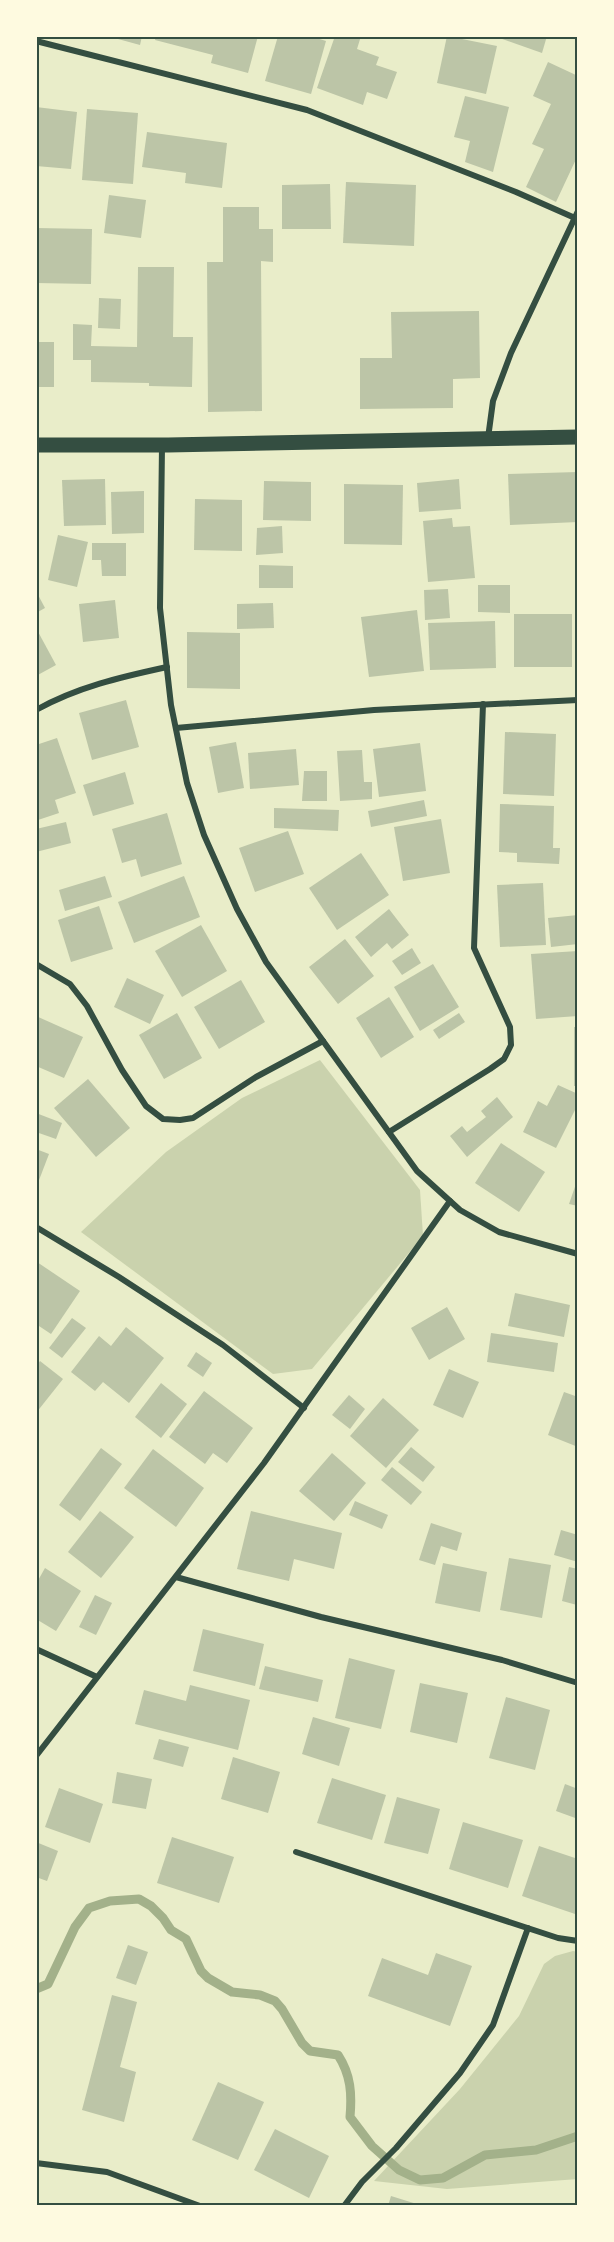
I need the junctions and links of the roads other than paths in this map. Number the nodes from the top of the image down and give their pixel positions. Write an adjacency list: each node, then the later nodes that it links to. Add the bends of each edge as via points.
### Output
1 (36, 41): 2 (street, via 307,110)
2 (576, 214): 4 (street, via 511,353 493,401)
3 (578, 437): 4 (main road)
4 (488, 439): 6 (main road)
5 (36, 445): 6 (main road)
6 (162, 445): 7 (street, via 160,608)
7 (167, 667): 10 (street, via 105,681 60,696); 11 (street)
8 (578, 700): 9 (street)
9 (483, 704): 11 (street); 14 (street, via 474,948 510,1027 511,1045 504,1059 490,1069)
10 (36, 710)
11 (176, 728): 13 (street, via 187,783 204,835 237,909 266,962)
12 (36, 964): 13 (street, via 70,984 146,1106 163,1119 193,1118 256,1077)
13 (323, 1041): 14 (street)
14 (389, 1132): 15 (street, via 417,1171)
15 (450, 1201): 17 (street, via 499,1232); 18 (street)
16 (36, 1227): 18 (street, via 223,1345)
17 (578, 1254)
18 (304, 1408): 19 (street)
19 (176, 1577): 21 (street); 22 (street)
20 (36, 1649): 21 (street)
21 (97, 1677): 23 (street)
22 (578, 1683)
23 (36, 1756)
24 (296, 1852): 25 (street)
25 (528, 1928): 26 (street); 29 (street, via 493,2025 460,2073)
26 (578, 1941)
27 (36, 2163): 28 (street, via 107,2172)
28 (200, 2206)
29 (344, 2206)

